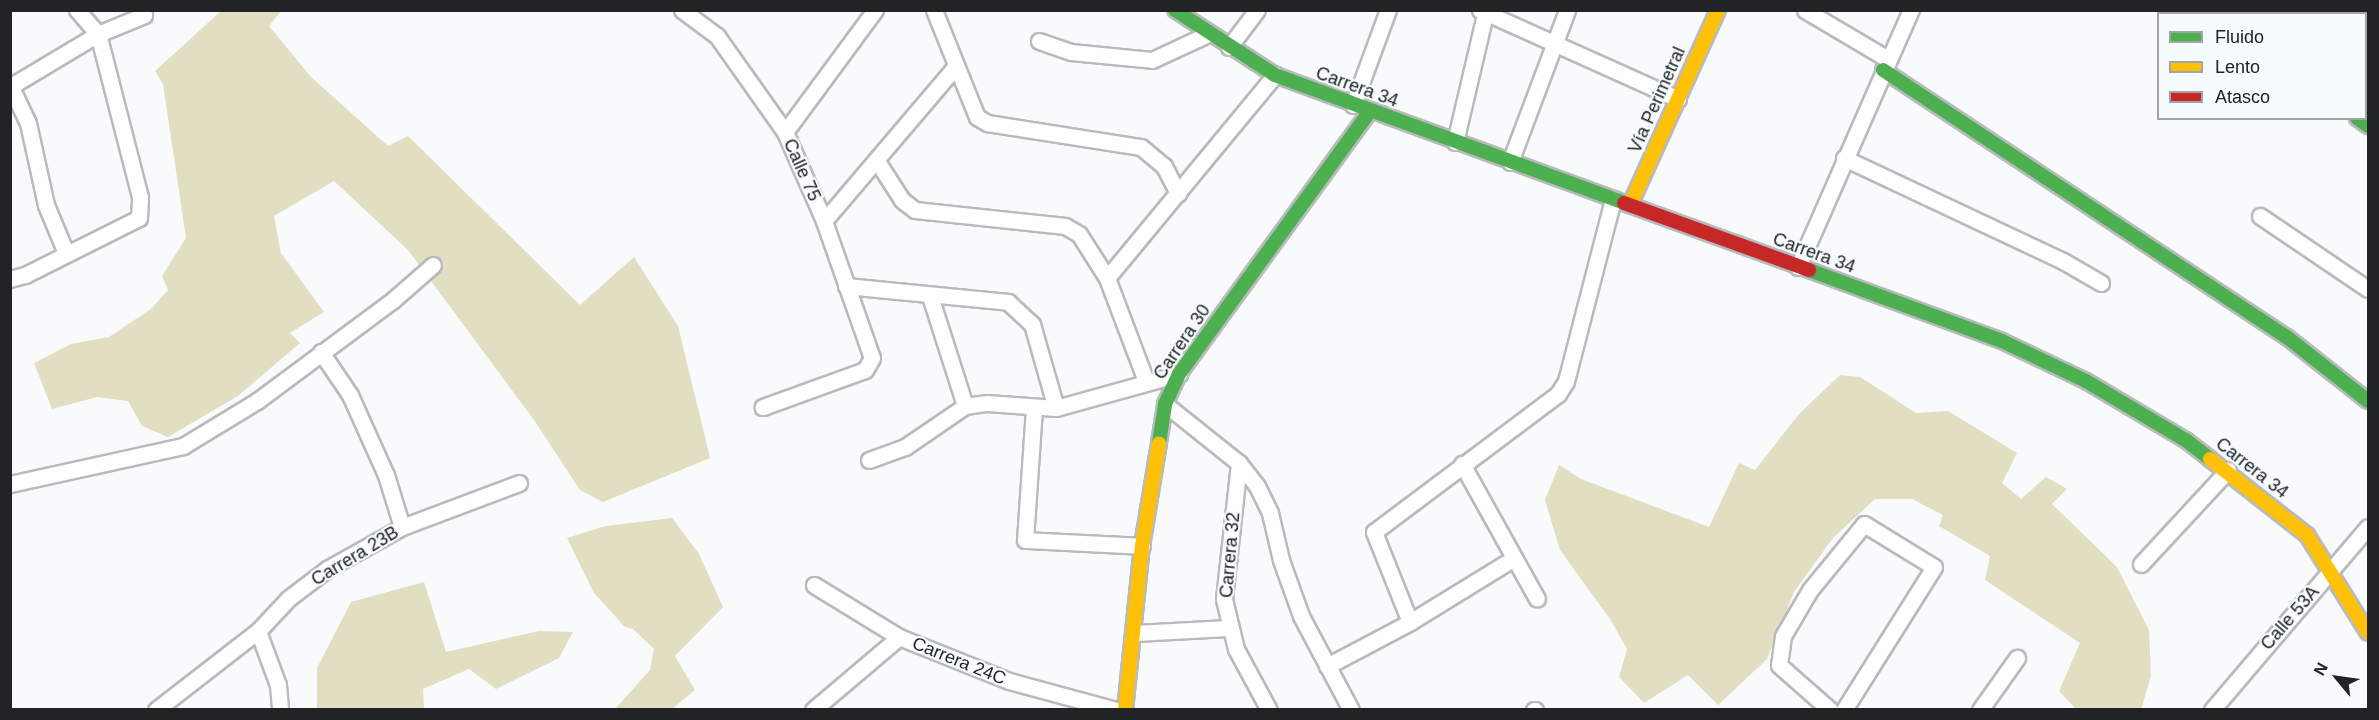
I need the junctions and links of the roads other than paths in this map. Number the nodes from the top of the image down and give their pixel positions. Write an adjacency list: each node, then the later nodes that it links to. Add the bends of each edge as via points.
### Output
1 (77, 10): 14 (street)
2 (682, 10): 26 (street, Calle 75, via 717,36)
3 (875, 10): 26 (street)
4 (934, 10): 20 (street)
5 (1175, 10): 15 (street, Carrera 34)
6 (1257, 10): 18 (street)
7 (1388, 10): 24 (street)
8 (1567, 10): 17 (street)
9 (1718, 10): 23 (street, Vía Perimetral)
10 (1911, 10): 19 (street)
11 (1484, 11): 17 (street); 27 (street)
12 (1812, 12): 19 (street)
13 (144, 15): 14 (street)
14 (98, 34): 22 (street); 36 (street, via 141,208 139,218)
15 (1208, 34): 16 (street, via 1152,60 1071,52); 18 (street, Carrera 34)
16 (1039, 41)
17 (1555, 44): 23 (street); 30 (street)
18 (1229, 47): 21 (street, Carrera 34)
19 (1886, 64): 28 (street); 48 (street, via 2288,337)
20 (956, 66): 29 (street); 31 (street, via 970,106 987,123 1141,147 1164,166)
21 (1275, 75): 24 (street, Carrera 34); 31 (street)
22 (11, 85): 36 (street, via 28,123 46,205)
23 (1678, 99): 33 (street, Vía Perimetral)
24 (1353, 105): 25 (street, Carrera 34)
25 (1370, 111): 27 (street, Carrera 34); 46 (street, Carrera 30)
26 (785, 132): 35 (street, Calle 75)
27 (1455, 142): 30 (street, Carrera 34)
28 (1844, 158): 38 (street); 41 (street, via 2063,261)
29 (877, 161): 35 (street); 39 (street, via 902,200 915,210 1065,226 1090,246)
30 (1510, 162): 32 (street, Carrera 34)
31 (1178, 194): 39 (street)
32 (1613, 199): 33 (street, Carrera 34); 56 (street, via 1566,381 1549,404)
33 (1630, 205): 38 (street, Carrera 34)
34 (2260, 216): 43 (street)
35 (824, 221): 42 (street, Calle 75)
36 (66, 254): 40 (street)
37 (433, 265): 45 (street, via 393,300)
38 (1798, 267): 57 (street, Carrera 34, via 2002,341 2139,410)
39 (1107, 278): 47 (street)
40 (10, 279)
41 (2101, 283)
42 (846, 286): 44 (street); 51 (street, Calle 75, via 872,358 865,370)
43 (2368, 289)
44 (930, 296): 50 (street); 53 (street, via 1008,302 1023,312 1032,324)
45 (321, 352): 59 (street, via 257,401 183,446); 60 (street, via 350,395 387,475)
46 (1179, 374): 47 (street); 49 (street, Carrera 30)
47 (1146, 381): 53 (street)
48 (2368, 401)
49 (1165, 405): 55 (street); 62 (street, Carrera 30)
50 (965, 406): 52 (street); 54 (street, via 905,447)
51 (763, 407)
52 (1034, 408): 53 (street); 62 (street, via 1025,540)
53 (1056, 408)
54 (869, 460)
55 (1239, 463): 69 (street, Carrera 32, via 1224,599); 75 (street, via 1257,486 1270,513 1281,560 1301,616)
56 (1461, 464): 63 (street); 68 (street, via 1374,532)
57 (2228, 470): 64 (street); 65 (street, Carrera 34, via 2307,535)
58 (519, 483): 60 (street, Carrera 23B)
59 (10, 484)
60 (402, 527): 70 (street, Carrera 23B, via 327,569 289,598)
61 (2368, 527): 65 (street, Calle 53A)
62 (1142, 546): 71 (street, Carrera 30)
63 (1514, 558): 67 (street); 68 (street)
64 (2141, 564)
65 (2331, 571): 72 (street, Carrera 34); 86 (street, Calle 53A)
66 (814, 585): 73 (street, Carrera 24C)
67 (1537, 599)
68 (1410, 622): 75 (street)
69 (1228, 628): 71 (street); 81 (street, Carrera 32)
70 (258, 631): 76 (street, Carrera 23B); 77 (street, via 278,685)
71 (1135, 633): 80 (street, Carrera 30)
72 (2368, 633)
73 (899, 637): 78 (street); 79 (street, Carrera 24C, via 1009,681)
74 (2017, 658): 85 (street)
75 (1327, 666): 82 (street)
76 (156, 710)
77 (280, 710)
78 (813, 710)
79 (1116, 710)
80 (1125, 710)
81 (1269, 710)
82 (1351, 710)
83 (1830, 710): 84 (street, via 1779,665 1783,636 1810,590 1864,524 1934,567)
84 (1844, 710)
85 (1980, 710)
86 (2212, 710)

